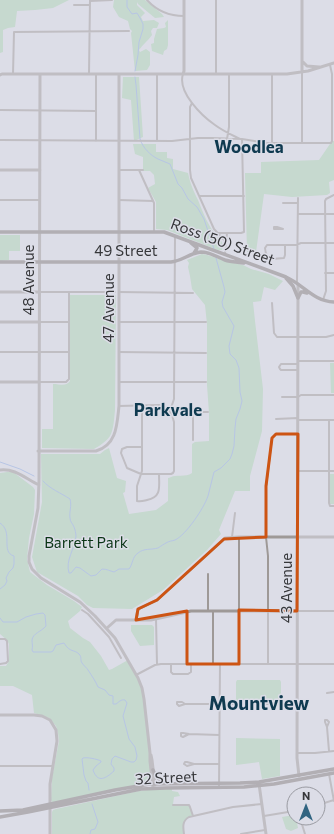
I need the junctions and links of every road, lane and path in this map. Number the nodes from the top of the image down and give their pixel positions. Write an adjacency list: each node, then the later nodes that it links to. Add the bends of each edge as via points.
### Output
1 (90, 0): 2 (street); 8 (street)
2 (112, 0)
3 (147, 0): 9 (street, via 165,13)
4 (184, 0): 9 (street)
5 (216, 0): 25 (street)
6 (302, 0): 12 (street)
7 (74, 5): 8 (street)
8 (90, 5): 11 (street)
9 (184, 16): 24 (street)
10 (129, 31): 11 (street)
11 (90, 32): 18 (street, via 14,32); 20 (street)
12 (302, 61): 15 (street, via 308,67); 16 (street)
13 (334, 63): 14 (street)
14 (330, 65): 15 (street); 42 (street, via 332,141)
15 (325, 66): 16 (street)
16 (302, 72): 27 (street); 42 (street)
17 (1, 74): 18 (street)
18 (13, 74): 19 (street)
19 (40, 74): 20 (street); 30 (street, 48 Avenue)
20 (90, 74): 21 (street)
21 (96, 74): 22 (street); 31 (street)
22 (119, 74): 23 (street); 39 (street, 47 Avenue)
23 (157, 74): 24 (street); 40 (street)
24 (183, 74): 25 (street); 28 (street, via 182,87)
25 (216, 74): 26 (street)
26 (229, 74): 27 (street); 32 (street)
27 (272, 74): 41 (street)
28 (192, 103): 32 (street, via 209,121); 34 (street)
29 (0, 110): 30 (street)
30 (40, 110): 31 (street); 37 (street, 48 Avenue)
31 (96, 110): 38 (street)
32 (228, 133): 33 (street); 35 (street)
33 (227, 138): 34 (street); 35 (street)
34 (190, 139): 40 (street); 49 (street, via 191,176)
35 (242, 139): 41 (street); 50 (street)
36 (0, 140): 37 (street)
37 (40, 140): 38 (street); 44 (street, 48 Avenue)
38 (96, 140): 39 (street)
39 (119, 141): 40 (street); 45 (street, 47 Avenue)
40 (156, 141)
41 (272, 143): 42 (street)
42 (302, 143)
43 (0, 170): 44 (street)
44 (40, 170): 53 (street, 48 Avenue)
45 (119, 170): 46 (street); 54 (street, 47 Avenue)
46 (139, 170): 47 (street); 55 (street)
47 (143, 170)
48 (334, 195): 59 (street, via 325,201)
49 (199, 196): 50 (street); 65 (street)
50 (244, 196): 66 (street, via 244,231)
51 (298, 198): 57 (street, 43 Avenue)
52 (0, 200): 53 (street)
53 (39, 200): 63 (street, 48 Avenue)
54 (119, 200): 55 (street); 64 (street, 47 Avenue)
55 (154, 201): 61 (street)
56 (283, 203): 57 (street)
57 (298, 203): 58 (street, 43 Avenue)
58 (298, 214): 59 (street); 72 (street, 43 Avenue)
59 (325, 214): 60 (street); 70 (street)
60 (334, 214)
61 (154, 231): 64 (main road, Ross (50) Street); 67 (main road, Ross (50) Street)
62 (0, 232): 63 (main road, Ross (50) Street)
63 (39, 232): 64 (main road, Ross (50) Street); 79 (street, 48 Avenue)
64 (118, 232): 80 (street, 47 Avenue)
65 (218, 233): 66 (street); 69 (street)
66 (227, 233): 69 (street)
67 (175, 236): 68 (main road, Ross (50) Street); 81 (street)
68 (187, 240): 74 (main road, Ross (50) Street); 75 (main road, via 196,248)
69 (226, 242): 74 (street)
70 (325, 243): 71 (street); 72 (street); 83 (street)
71 (334, 243)
72 (298, 244): 73 (street); 86 (street, 43 Avenue)
73 (285, 245): 73 (street, via 266,246 268,258 284,258)
74 (225, 254): 76 (main road); 77 (main road); 82 (main road, Ross (50) Street)
75 (191, 256): 76 (main road, 49 Street, via 202,252); 81 (main road, 49 Street)
76 (219, 257): 77 (main road, 49 Street)
77 (231, 261): 82 (main road, 49 Street)
78 (0, 262): 79 (main road, 49 Street)
79 (39, 262): 80 (main road, 49 Street); 88 (street, 48 Avenue)
80 (119, 262): 81 (main road, 49 Street); 90 (street, 47 Avenue)
81 (174, 262): 91 (street)
82 (249, 264): 85 (main road, Ross (50) Street)
83 (325, 273): 84 (street); 95 (street, via 326,291)
84 (334, 273)
85 (283, 276): 86 (main road, Ross (50) Street); 94 (main road, via 293,286)
86 (298, 284): 93 (main road, Ross (50) Street); 94 (street, 43 Avenue)
87 (0, 292): 88 (street)
88 (39, 292): 89 (street); 99 (street, 48 Avenue)
89 (69, 292): 90 (street); 100 (street)
90 (117, 292): 91 (street); 101 (street, 47 Avenue)
91 (174, 292): 92 (street); 102 (street)
92 (193, 292)
93 (310, 293): 94 (main road, via 302,292); 95 (main road, Ross (50) Street)
94 (298, 298): 105 (street, 43 Avenue)
95 (323, 300): 96 (main road, Ross (50) Street)
96 (334, 302)
97 (272, 303): 105 (street, via 275,336)
98 (0, 322): 99 (street)
99 (39, 322): 100 (street); 107 (street, 48 Avenue)
100 (69, 322): 108 (street)
101 (119, 322): 102 (street); 109 (street, 47 Avenue)
102 (174, 322): 103 (street); 110 (street)
103 (206, 322)
104 (334, 335): 105 (street)
105 (298, 337): 113 (street, 43 Avenue)
106 (0, 352): 107 (street)
107 (39, 352): 108 (street); 116 (street, 48 Avenue)
108 (69, 352): 116 (street, via 68,380)
109 (118, 352): 110 (street); 117 (street, 47 Avenue)
110 (174, 352): 111 (street); 118 (street)
111 (206, 353)
112 (334, 361): 113 (street)
113 (298, 363): 114 (street, 43 Avenue); 114 (street, via 281,364 279,368)
114 (298, 370): 122 (street, 43 Avenue)
115 (0, 382): 116 (street)
116 (39, 382): 136 (street, 48 Avenue)
117 (118, 382): 118 (street); 124 (street, 47 Avenue)
118 (174, 382): 119 (street); 125 (street, via 174,400)
119 (206, 382)
120 (334, 396): 122 (street)
121 (282, 397): 122 (street)
122 (298, 397): 130 (street, 43 Avenue)
123 (142, 405): 124 (street); 125 (street, via 159,405); 135 (street)
124 (119, 406): 136 (street, 47 Avenue, via 114,436 102,449)
125 (168, 410): 128 (street)
126 (193, 412): 127 (street); 128 (street); 134 (street)
127 (208, 412)
128 (172, 414): 142 (street, via 174,472)
129 (276, 418): 130 (street)
130 (298, 419): 131 (street); 133 (street, 43 Avenue)
131 (329, 420): 132 (street); 139 (street)
132 (334, 420)
133 (298, 434): 138 (street, 43 Avenue); 148 (street, via 275,435 272,438 266,486)
134 (193, 440)
135 (142, 446): 141 (street); 141 (street, via 126,447 121,451 127,468)
136 (38, 451): 143 (street, 48 Avenue)
137 (0, 470): 143 (street, via 10,470)
138 (298, 471): 139 (street); 149 (street, 43 Avenue)
139 (329, 471): 140 (street); 144 (street, via 329,505)
140 (334, 471)
141 (141, 474): 142 (street); 142 (street, via 136,488 136,500 139,502 153,499 158,494)
142 (159, 474)
143 (39, 486): 162 (street, 48 Avenue, via 29,556 32,569 40,578 80,602)
144 (334, 506)
145 (235, 513): 146 (street)
146 (232, 537): 147 (street); 161 (street, via 224,539 157,600 138,608)
147 (239, 537): 148 (street); 155 (street)
148 (266, 537): 149 (street); 156 (street)
149 (298, 537): 150 (street); 157 (street, 43 Avenue)
150 (334, 537)
151 (208, 574): 153 (street)
152 (82, 610): 162 (street)
153 (208, 610): 154 (street); 158 (street)
154 (213, 610): 155 (street); 170 (street)
155 (239, 610): 156 (street); 172 (street)
156 (268, 610): 157 (street); 173 (street)
157 (297, 610): 159 (street); 174 (street, 43 Avenue)
158 (187, 611): 160 (street); 168 (street)
159 (334, 611)
160 (156, 619): 161 (street); 166 (street)
161 (136, 620): 162 (street, via 116,620)
162 (105, 629): 164 (street); 176 (street, 48 Avenue, via 115,638)
163 (0, 639): 165 (street, via 8,642 8,661)
164 (121, 658)
165 (0, 664)
166 (157, 664): 167 (street); 176 (street)
167 (171, 664): 168 (street); 169 (street, via 172,673 181,674 191,672)
168 (187, 664): 169 (street)
169 (191, 664): 170 (street)
170 (213, 664): 171 (street)
171 (220, 664): 172 (street); 180 (street)
172 (239, 664): 173 (street)
173 (268, 664): 174 (street)
174 (297, 664): 175 (street); 181 (street, 43 Avenue)
175 (334, 664)
176 (136, 675): 188 (street, 48 Avenue, via 143,693)
177 (334, 692): 178 (street)
178 (327, 693)
179 (186, 704): 180 (street)
180 (220, 704): 181 (street); 185 (street)
181 (297, 704): 189 (street, 43 Avenue)
182 (0, 715): 193 (street, via 39,715 48,719 55,727 57,738)
183 (327, 727): 186 (street)
184 (189, 734): 185 (street)
185 (219, 735): 191 (street)
186 (329, 751): 187 (street); 189 (street)
187 (334, 751)
188 (150, 753): 194 (street); 201 (street)
189 (296, 753): 198 (street, 43 Avenue)
190 (194, 764): 191 (street)
191 (219, 764): 202 (street)
192 (0, 766): 193 (street)
193 (53, 766): 206 (street)
194 (153, 770): 199 (main road, via 159,779); 201 (street)
195 (334, 770): 196 (main road, 32 Street)
196 (328, 772): 197 (main road, 32 Street); 198 (main road, 32 Street); 203 (street)
197 (334, 773)
198 (299, 778): 200 (main road, 32 Street)
199 (173, 784): 201 (main road, 32 Street); 202 (main road, 32 Street)
200 (259, 784): 202 (main road, 32 Street); 204 (street)
201 (154, 786): 202 (main road, 32 Street); 206 (main road, 32 Street, via 115,790)
202 (219, 786)
203 (334, 801)
204 (262, 804): 209 (street, via 233,807); 210 (street)
205 (173, 805): 209 (street, via 188,805)
206 (50, 806): 207 (main road, 32 Street); 211 (main road, 32 Street); 213 (street)
207 (0, 811)
208 (286, 812): 210 (street)
209 (193, 816): 214 (street, via 184,822)
210 (264, 816): 212 (street)
211 (0, 817)
212 (265, 830): 215 (street); 216 (street)
213 (50, 834)
214 (184, 834)
215 (241, 834)
216 (266, 834)

